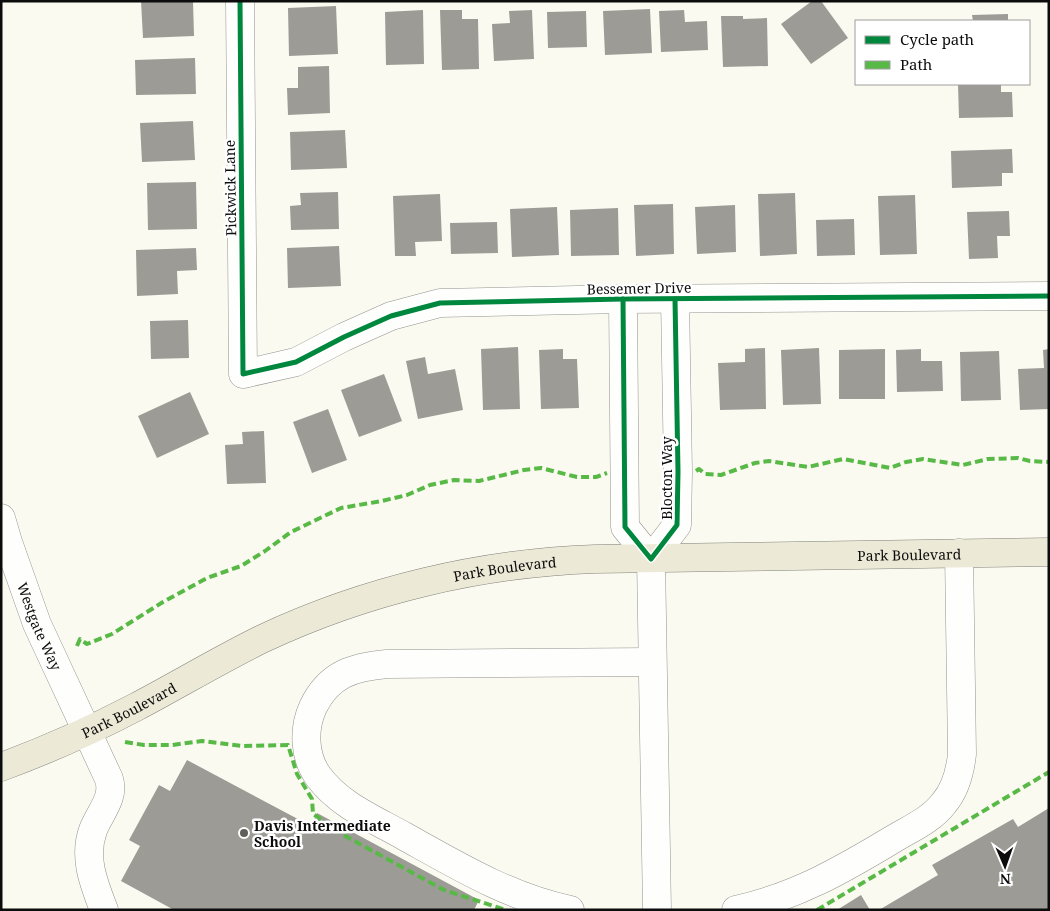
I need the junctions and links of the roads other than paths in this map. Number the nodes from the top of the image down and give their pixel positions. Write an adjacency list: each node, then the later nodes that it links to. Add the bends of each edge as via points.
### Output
1 (240, 1): 5 (street, Pickwick Lane)
2 (1049, 296): 4 (street, Bessemer Drive)
3 (623, 299): 4 (street, Bessemer Drive); 5 (street, Bessemer Drive, via 440,303 391,316 296,362); 9 (street, via 625,527)
4 (675, 299): 9 (street, Blocton Way, via 677,526)
5 (243, 374)
6 (1, 518): 11 (street, Westgate Way, via 37,624)
7 (1049, 552): 8 (main road, Park Boulevard)
8 (959, 553): 9 (main road, Park Boulevard); 16 (street, via 962,754 961,768 952,793 935,813 817,883)
9 (651, 559): 10 (street); 11 (main road, Park Boulevard, via 546,561 477,571 397,589 316,616 263,639)
10 (652, 662): 14 (street, via 364,666 330,682 310,714 306,742 312,764 325,784 346,802 504,890); 15 (street)
11 (86, 732): 12 (main road, Park Boulevard); 13 (street, Westgate Way, via 111,785 108,800 93,830 89,856 91,877)
12 (1, 767)
13 (104, 910)
14 (570, 910)
15 (657, 910)
16 (736, 910)

